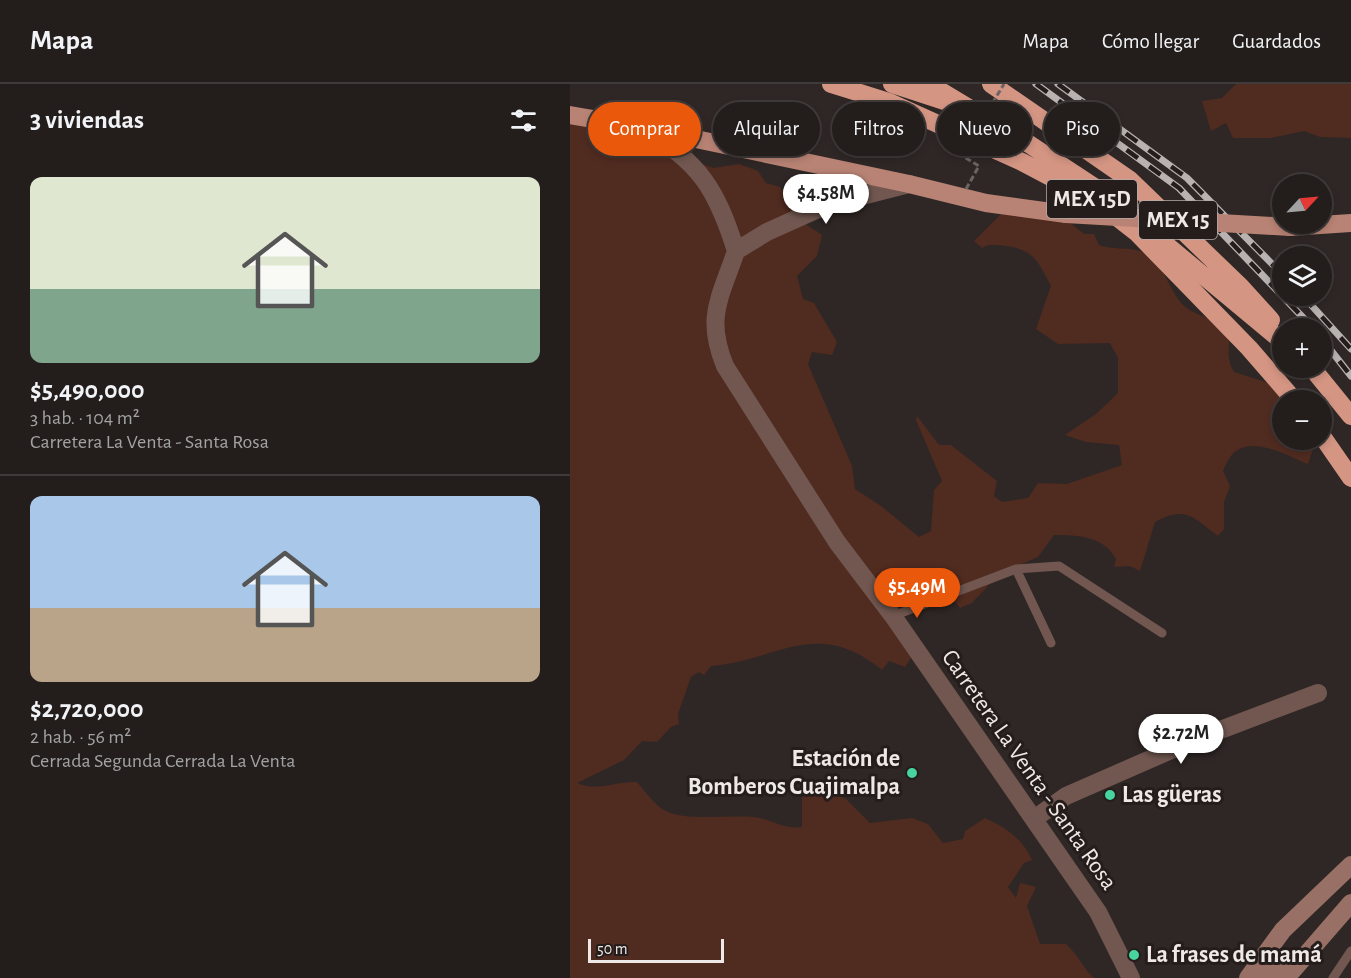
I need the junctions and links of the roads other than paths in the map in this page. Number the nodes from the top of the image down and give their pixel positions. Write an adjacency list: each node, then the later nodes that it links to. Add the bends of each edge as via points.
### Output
1 (831, 84): 22 (highway, MEX 15D, via 889,102 1022,162 1096,201 1137,232)
2 (892, 84): 5 (highway)
3 (929, 84): 6 (highway)
4 (991, 84): 19 (highway, MEX 15D, via 1130,180 1241,286)
5 (945, 102)
6 (958, 102)
7 (570, 116): 8 (main road, MEX 15)
8 (588, 119)
9 (701, 139): 12 (main road, MEX 15)
10 (1032, 148): 20 (highway, MEX 15D, via 1102,192)
11 (683, 156): 18 (street, via 704,178 722,208)
12 (909, 184): 17 (main road, MEX 15, bridge, via 986,203 1066,214); 18 (street, via 827,205)
13 (1351, 214): 14 (main road)
14 (1332, 221)
15 (1351, 223): 16 (main road, MEX 15)
16 (1332, 224)
17 (1272, 226)
18 (736, 251): 27 (street, Carretera La Venta - Santa Rosa, via 714,319 715,342 725,366 837,542)
19 (1272, 322)
20 (1272, 333)
21 (1320, 378): 23 (highway)
22 (1285, 390)
23 (1351, 416)
24 (1332, 450): 25 (highway)
25 (1351, 478)
26 (1016, 569): 27 (lane); 28 (lane, via 1059,566); 29 (lane)
27 (893, 616): 31 (street, Carretera La Venta - Santa Rosa)
28 (1162, 633)
29 (1051, 643)
30 (1318, 693): 31 (street, via 1194,740 1066,796)
31 (1034, 819): 36 (street, Carretera La Venta - Santa Rosa, via 1098,912)
32 (1351, 867): 35 (street, via 1284,930)
33 (1351, 903): 35 (street, via 1292,970)
34 (1351, 951): 37 (lane)
35 (1252, 974)
36 (1131, 978)
37 (1333, 978)

